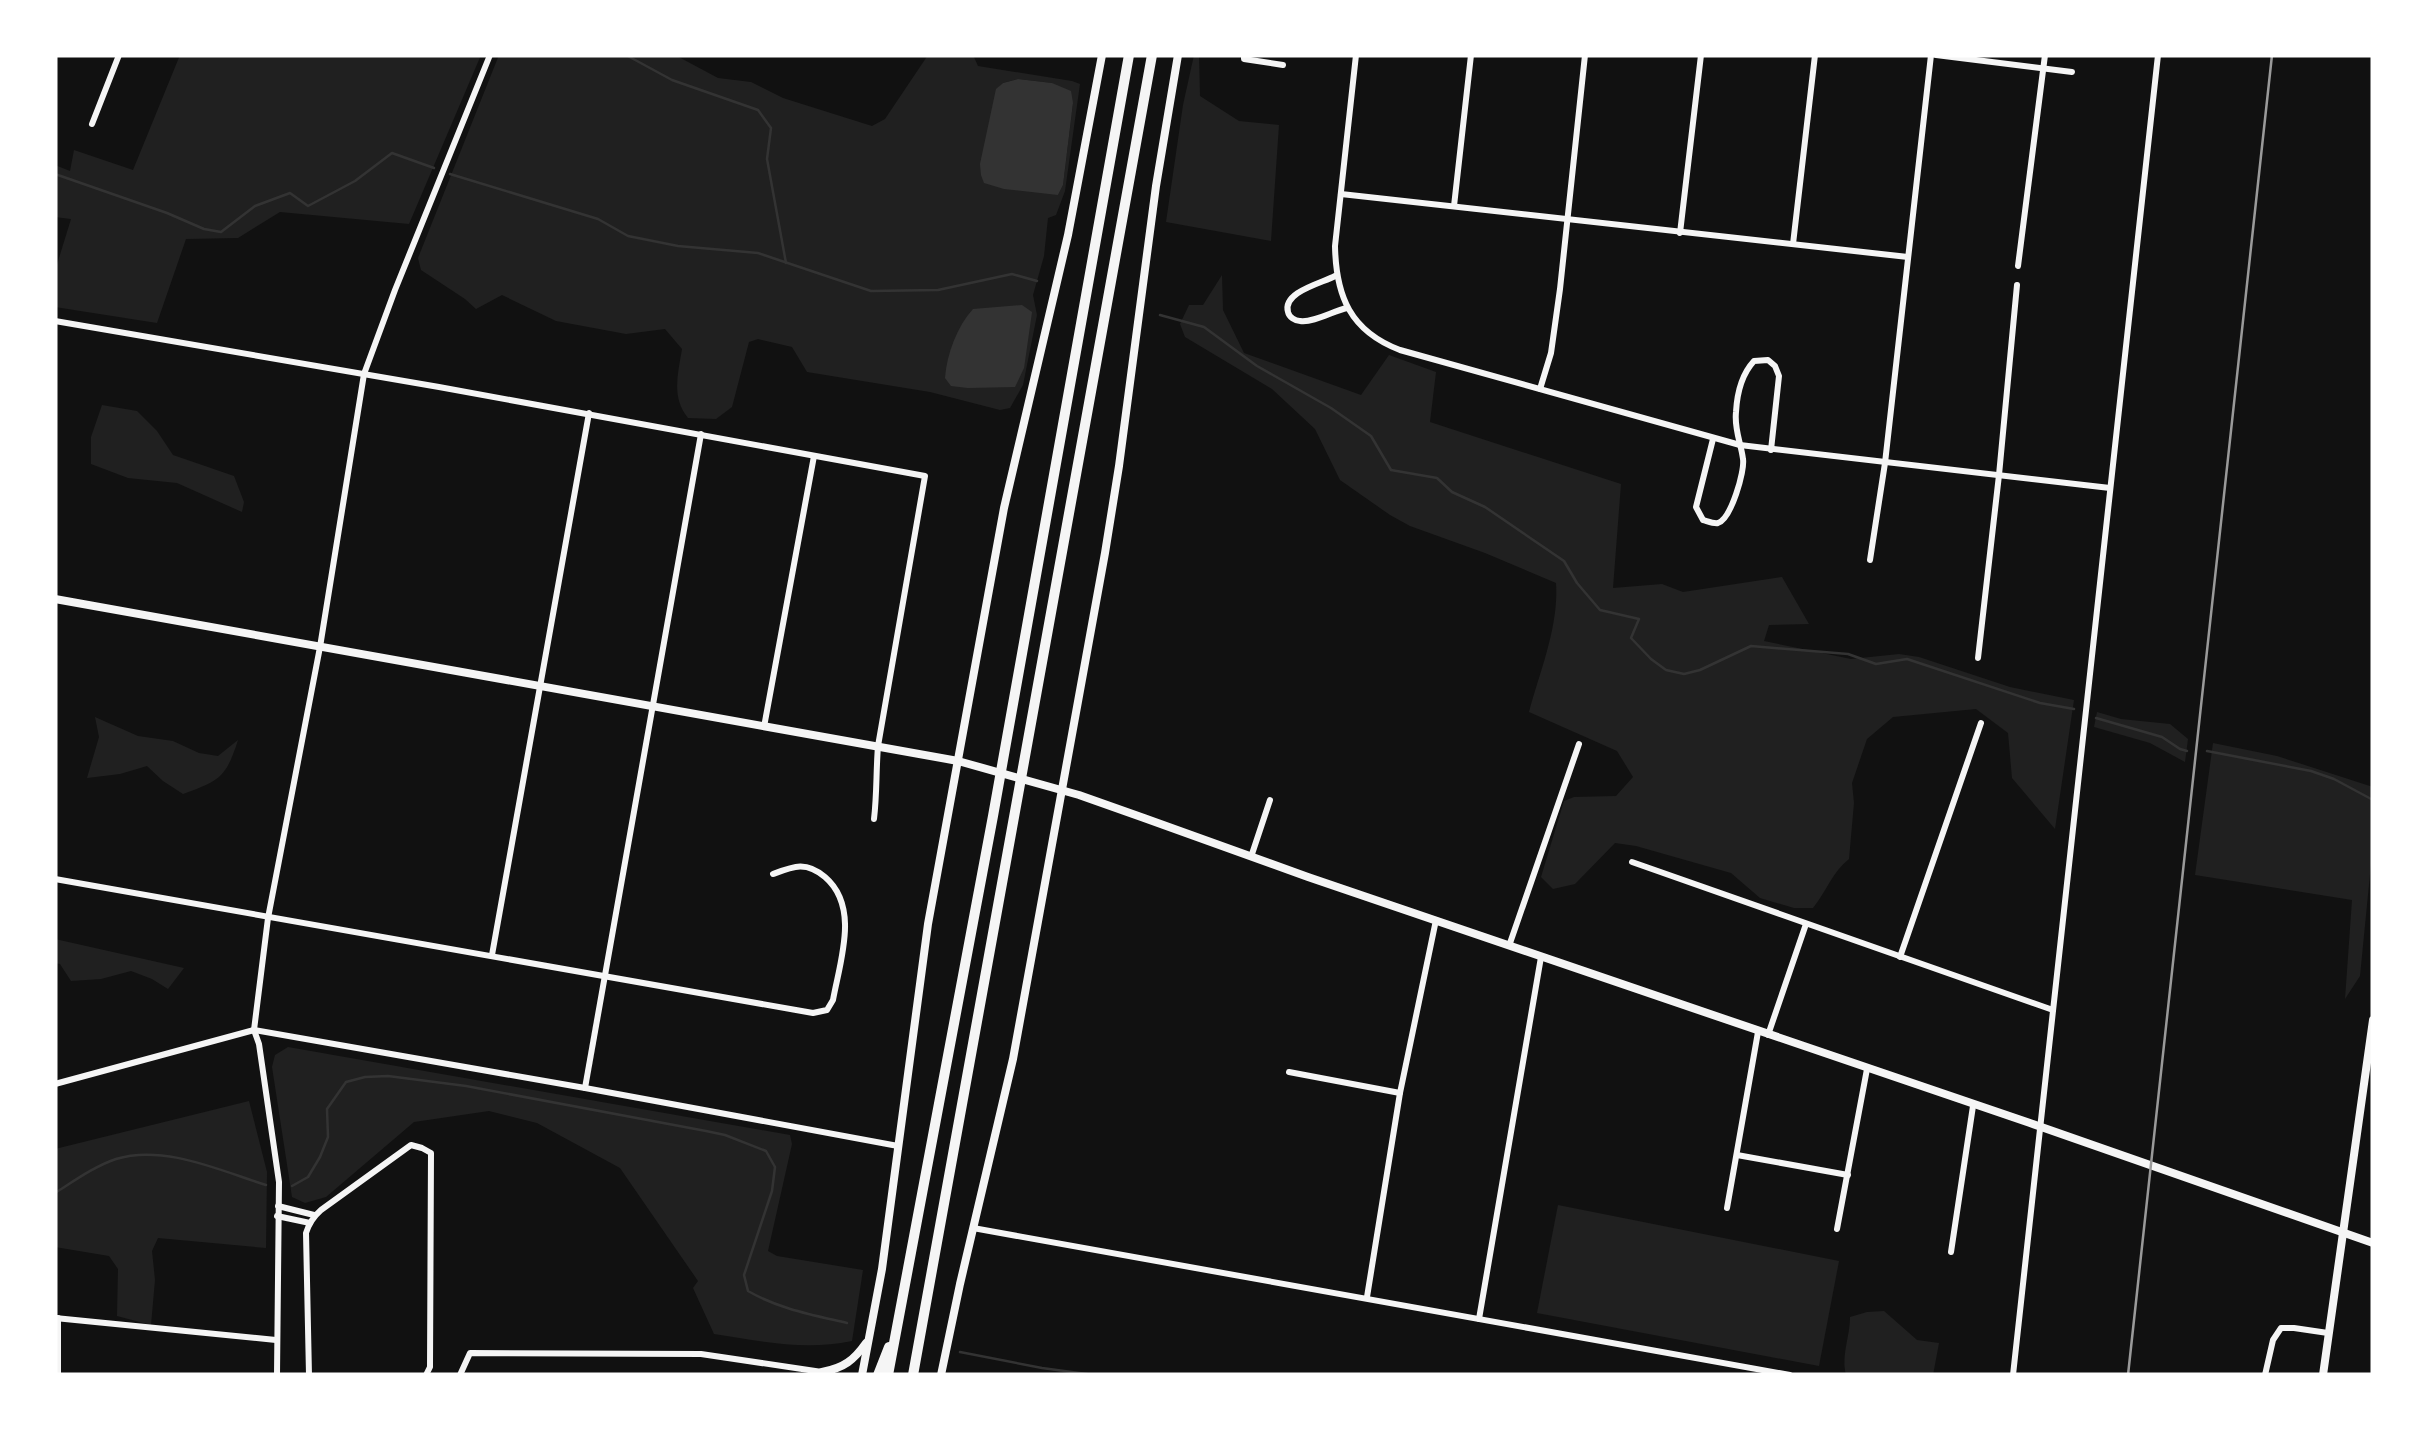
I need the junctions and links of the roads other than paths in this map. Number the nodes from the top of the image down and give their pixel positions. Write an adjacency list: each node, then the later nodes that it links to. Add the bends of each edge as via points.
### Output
1 (119, 55): 19 (street)
2 (490, 55): 31 (street)
3 (1102, 55): 52 (main road, via 1068,236 1010,480)
4 (1129, 55): 95 (highway)
5 (1152, 55): 108 (highway)
6 (1178, 55): 53 (main road, via 1115,494)
7 (1244, 55): 16 (street)
8 (1356, 55): 20 (street)
9 (1471, 55): 21 (street)
10 (1585, 55): 22 (street)
11 (1701, 55): 23 (street)
12 (1814, 55): 24 (street)
13 (1934, 55): 17 (street); 25 (street)
14 (2045, 55): 17 (street)
15 (2158, 55): 41 (street)
16 (1284, 64)
17 (2044, 68): 18 (street); 26 (street)
18 (2072, 72)
19 (92, 124)
20 (1341, 194): 21 (street); 27 (street)
21 (1454, 206): 22 (street)
22 (1567, 219): 23 (street); 32 (street, via 1551,352)
23 (1680, 233): 24 (street)
24 (1793, 244): 25 (street)
25 (1908, 257): 39 (street)
26 (2018, 266)
27 (1336, 276): 29 (street); 29 (street, via 1296,293 1288,312 1300,321)
28 (2017, 284): 40 (street)
29 (1347, 308): 32 (street, via 1380,343)
30 (55, 320): 31 (street)
31 (364, 374): 33 (street); 44 (street)
32 (1540, 389): 35 (street)
33 (589, 414): 34 (street); 46 (street)
34 (702, 434): 38 (street); 47 (street)
35 (1713, 439): 36 (street); 36 (street, via 1696,507 1703,520 1716,524 1728,514 1740,481)
36 (1740, 445): 37 (street); 37 (street, via 1736,414 1743,379 1754,360 1768,360 1779,376)
37 (1771, 450): 39 (street)
38 (814, 456): 49 (street); 51 (street, via 925,476)
39 (1885, 463): 40 (street); 42 (street)
40 (1999, 475): 41 (street); 45 (street)
41 (2110, 488): 68 (street)
42 (1870, 560)
43 (55, 600): 44 (main road)
44 (320, 646): 46 (main road); 60 (street)
45 (1978, 658)
46 (540, 685): 47 (main road); 64 (street)
47 (654, 707): 49 (main road); 67 (street)
48 (1981, 722): 66 (street)
49 (764, 726): 51 (main road)
50 (1579, 744): 63 (street)
51 (878, 746): 52 (main road); 55 (street)
52 (958, 761): 53 (main road); 80 (main road)
53 (1061, 790): 56 (main road); 87 (main road, via 1013,1059)
54 (1270, 800): 56 (street)
55 (874, 819)
56 (1251, 857): 61 (main road)
57 (1632, 862): 62 (street)
58 (773, 874): 67 (street, via 812,868 840,894 846,924 827,1010)
59 (55, 879): 60 (street)
60 (268, 918): 64 (street); 70 (street)
61 (1436, 920): 63 (main road); 77 (street)
62 (1806, 924): 66 (street); 72 (street)
63 (1509, 946): 65 (main road)
64 (492, 956): 67 (street)
65 (1541, 956): 71 (main road); 94 (street)
66 (1900, 957): 68 (street)
67 (605, 976): 76 (street)
68 (2053, 1010): 79 (street)
69 (2373, 1020): 89 (main road)
70 (254, 1030): 75 (street); 76 (street); 84 (street, via 279,1182)
71 (1758, 1032): 72 (main road); 81 (street)
72 (1768, 1035): 73 (main road)
73 (1867, 1069): 78 (main road); 82 (street)
74 (1289, 1072): 77 (street)
75 (55, 1084)
76 (585, 1088): 80 (street)
77 (1400, 1093): 92 (street)
78 (1973, 1106): 79 (main road); 91 (street)
79 (2039, 1126): 89 (main road); 111 (street)
80 (898, 1146): 97 (main road)
81 (1736, 1155): 82 (street); 83 (street)
82 (1848, 1175): 88 (street)
83 (1727, 1208)
84 (277, 1211): 85 (street); 86 (street); 98 (street)
85 (316, 1215): 86 (street); 103 (street, via 411,1145 431,1153)
86 (310, 1224): 102 (street)
87 (973, 1228): 92 (street); 109 (main road)
88 (1838, 1229)
89 (2343, 1232): 90 (main road); 96 (main road)
90 (2373, 1243)
91 (1951, 1252)
92 (1367, 1297): 94 (street)
93 (57, 1318): 98 (street); 100 (street)
94 (1479, 1319): 110 (street)
95 (896, 1332): 106 (highway); 107 (highway)
96 (2328, 1332): 112 (street, via 2281,1328); 113 (main road)
97 (869, 1339): 99 (main road, via 852,1362); 105 (main road)
98 (276, 1340): 101 (street)
99 (825, 1373): 104 (street, via 701,1354 470,1353)
100 (58, 1375)
101 (277, 1375)
102 (308, 1375)
103 (426, 1375)
104 (460, 1375)
105 (862, 1375)
106 (878, 1375)
107 (888, 1375)
108 (916, 1375)
109 (941, 1375)
110 (1790, 1375)
111 (2013, 1375)
112 (2264, 1375)
113 (2322, 1375)

